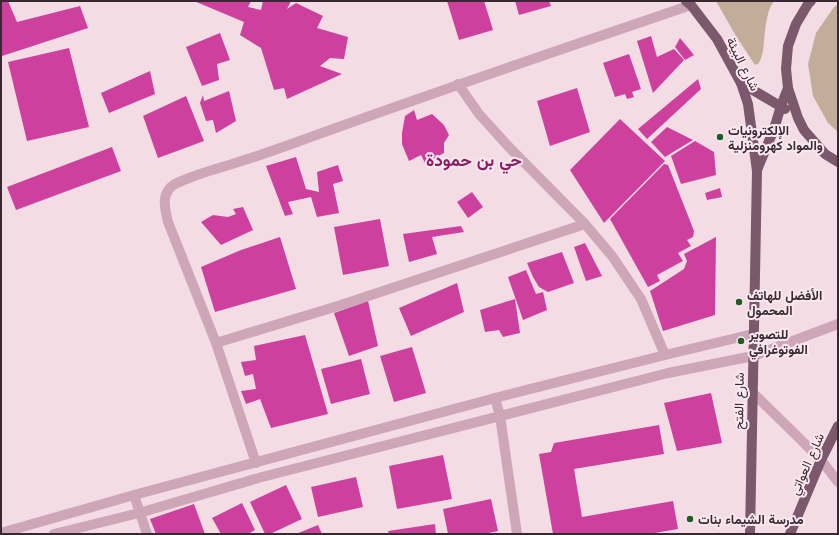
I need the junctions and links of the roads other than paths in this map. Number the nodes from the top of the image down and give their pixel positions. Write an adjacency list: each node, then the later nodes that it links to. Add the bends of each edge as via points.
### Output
1 (811, 1): 5 (main road, via 796,24 788,46)
2 (689, 3): 3 (main road, شارع البيئة, via 717,39); 4 (street)
3 (740, 82): 6 (main road); 9 (main road, شارع البيئة, via 748,104)
4 (458, 84): 10 (street, via 479,114 507,146); 13 (street, via 174,184 164,201 168,222)
5 (788, 88): 6 (main road); 7 (main road)
6 (781, 106): 7 (main road); 9 (main road)
7 (798, 118): 8 (main road, via 804,130 825,154)
8 (838, 162)
9 (757, 172): 12 (main road, شارع الفتح)
10 (586, 224): 13 (street, via 341,305); 14 (street, via 612,256 641,299)
11 (838, 324): 15 (street)
12 (753, 334): 14 (street); 15 (main road, شارع الفتح)
13 (216, 343): 21 (street)
14 (665, 355): 17 (street)
15 (753, 356): 16 (main road, شارع الفتح); 18 (street, via 668,373)
16 (753, 393): 20 (street); 29 (main road, شارع الفتح)
17 (495, 398): 18 (street); 21 (street)
18 (500, 416): 24 (street, via 262,477); 28 (street)
19 (838, 426): 20 (main road, شارع العواتي)
20 (821, 460): 22 (street); 30 (main road, شارع العواتي)
21 (256, 462): 23 (street)
22 (838, 482)
23 (134, 495): 24 (street); 25 (street)
24 (139, 513): 26 (street); 27 (street)
25 (1, 533)
26 (54, 534)
27 (147, 534)
28 (517, 534)
29 (750, 534)
30 (790, 534)

